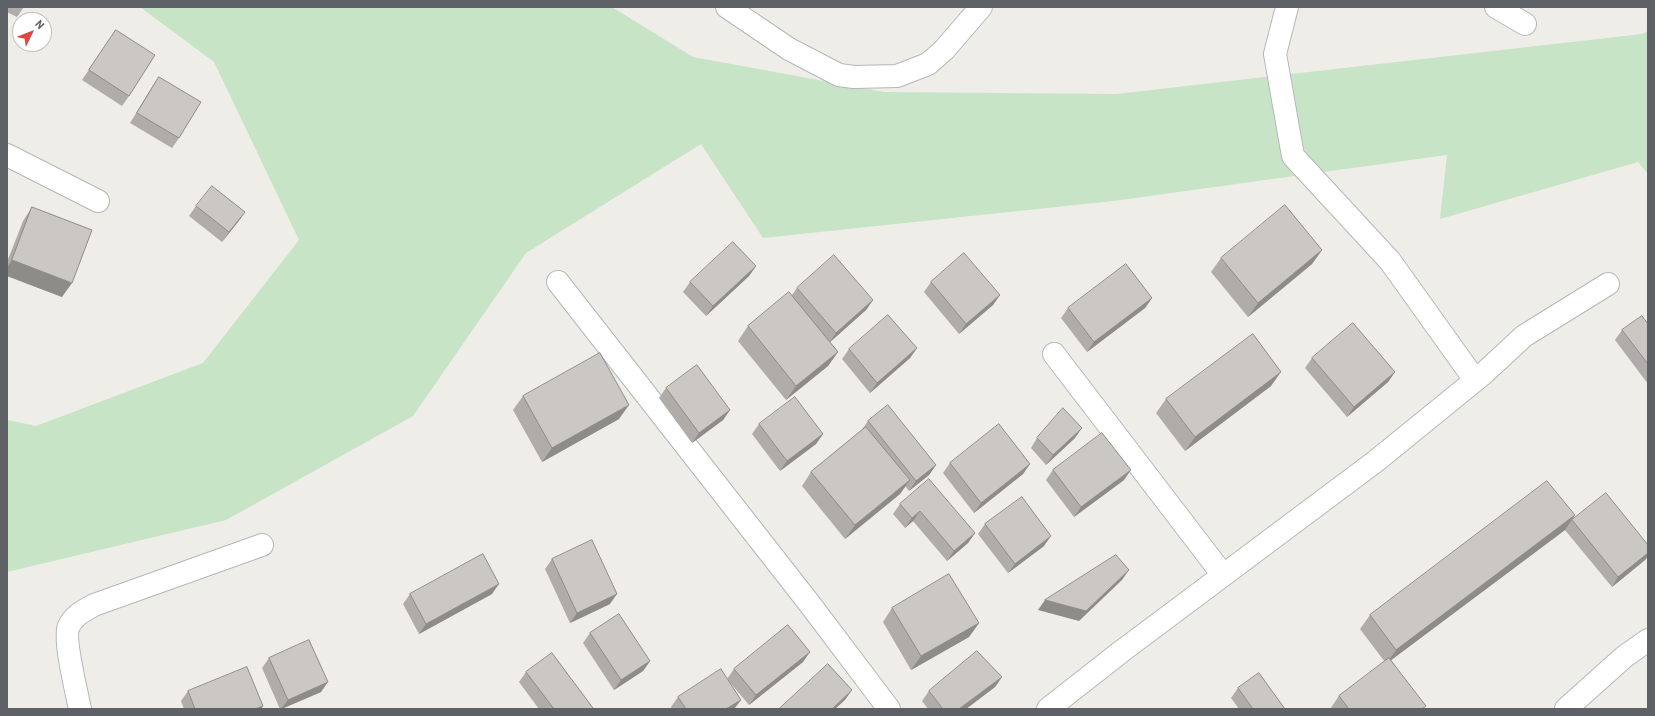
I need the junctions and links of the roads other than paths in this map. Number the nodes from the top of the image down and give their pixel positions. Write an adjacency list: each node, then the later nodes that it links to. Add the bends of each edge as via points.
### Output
1 (727, 7): 2 (street, via 788,49 839,74 854,77 897,76 928,64 944,50)
2 (981, 7)
3 (1287, 7): 11 (street, via 1276,54 1293,156 1390,261)
4 (1496, 7): 5 (street)
5 (1525, 24)
6 (7, 155): 7 (street)
7 (98, 201)
8 (558, 282): 16 (street)
9 (1608, 284): 11 (street, via 1524,336)
10 (1054, 354): 13 (street)
11 (1474, 380): 13 (street, via 1376,461)
12 (262, 545): 15 (street, via 94,605 77,614 68,628 69,650)
13 (1223, 575): 17 (street)
14 (1648, 640): 18 (street, via 1624,657)
15 (80, 709)
16 (890, 709)
17 (1048, 709)
18 (1566, 709)

